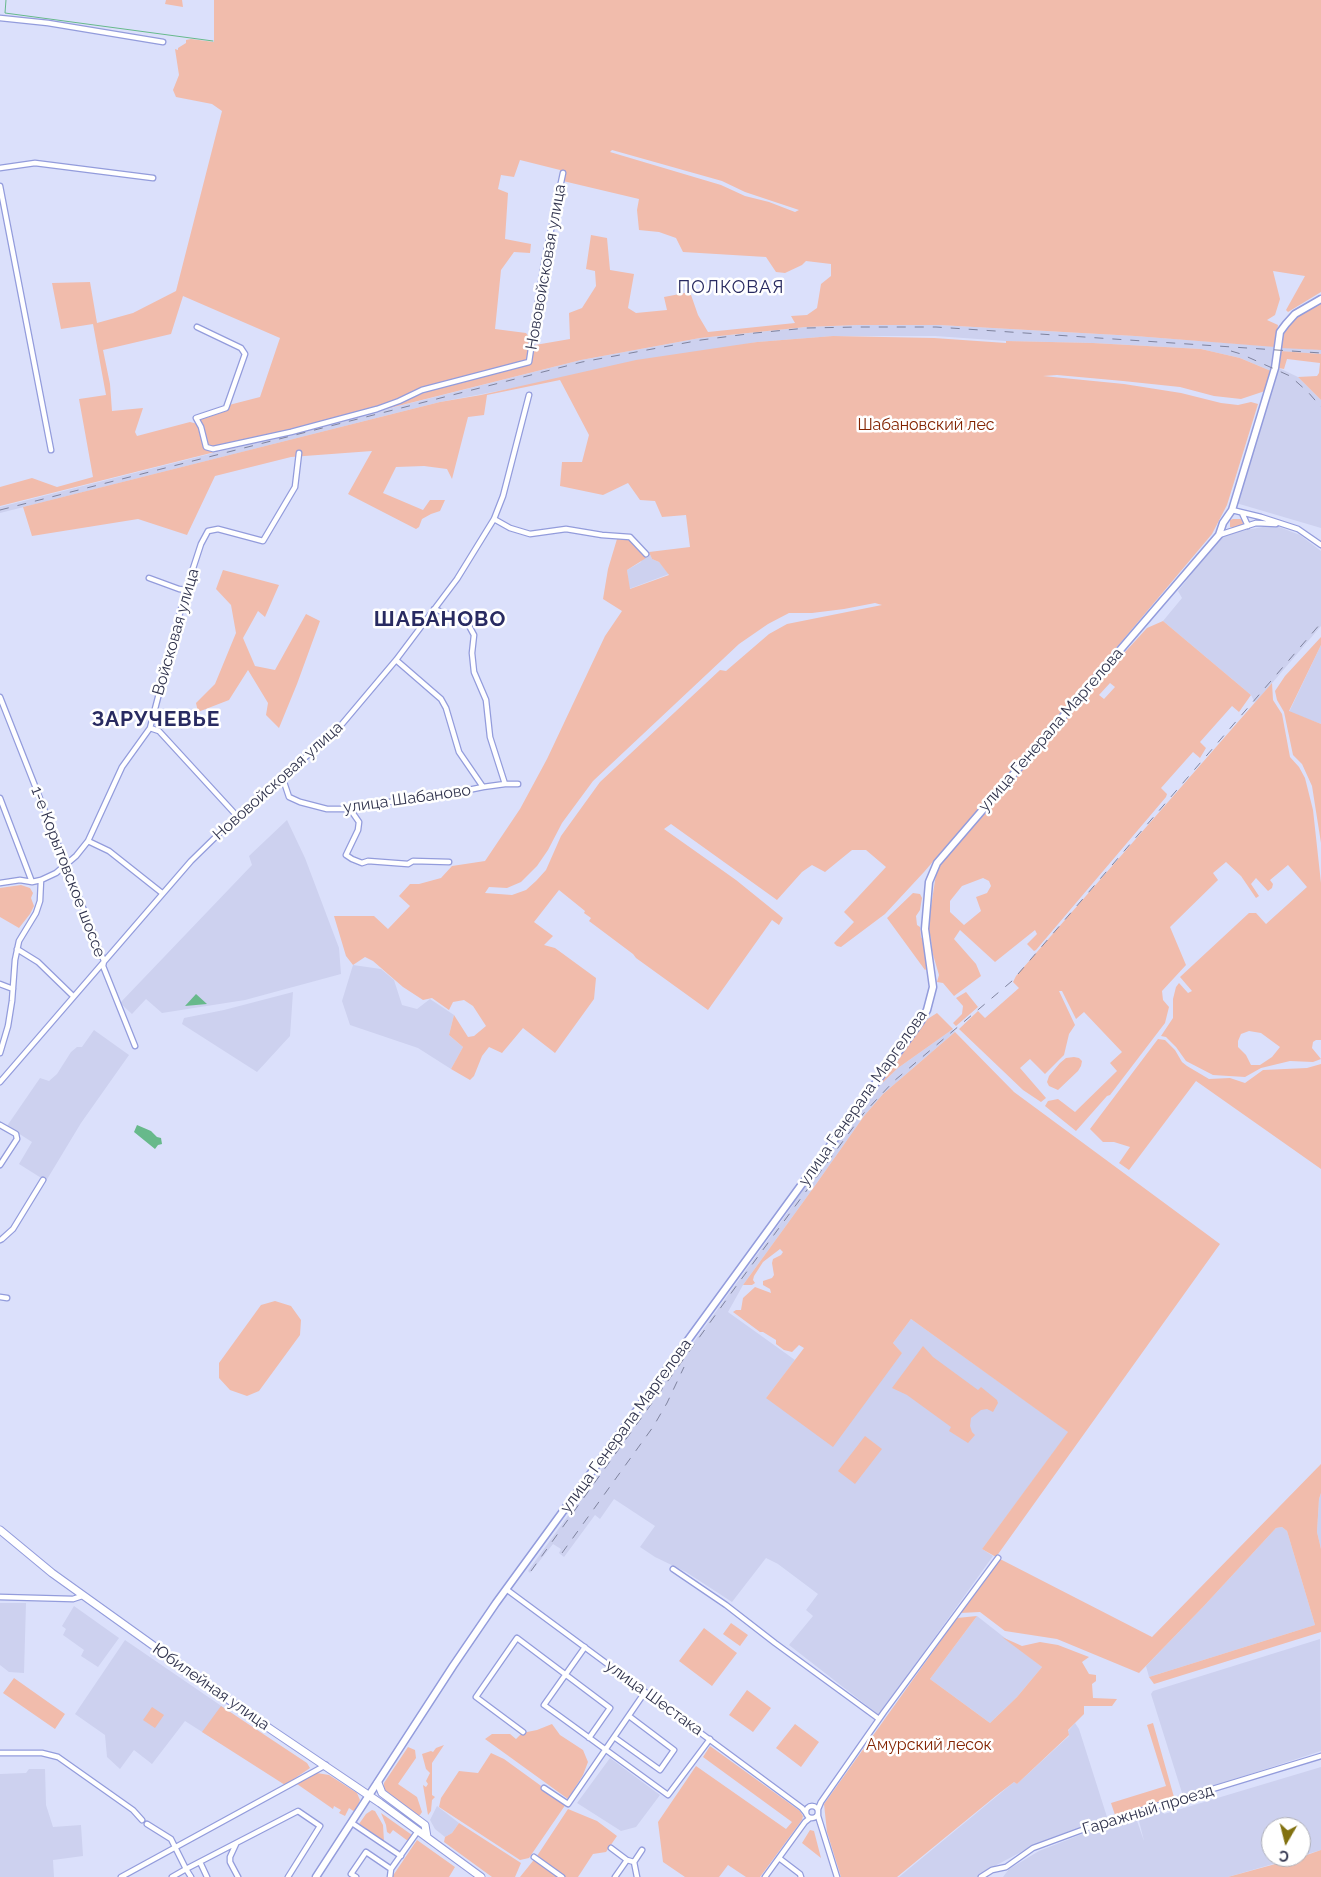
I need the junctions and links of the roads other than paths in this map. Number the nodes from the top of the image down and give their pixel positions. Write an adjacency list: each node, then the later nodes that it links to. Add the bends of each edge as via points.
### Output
1 (0, 18): 2 (street)
2 (163, 42)
3 (0, 168): 5 (street, via 36,163)
4 (562, 172): 8 (street, Нововойсковая улица, via 529,362 422,390 377,409 213,449 206,447 196,418 226,408 244,354 241,348)
5 (153, 178)
6 (0, 186): 10 (street)
7 (1321, 299): 12 (main road, улица Генерала Маргелова, via 1305,307 1280,332 1275,368)
8 (197, 327)
9 (529, 396): 14 (street, Нововойсковая улица)
10 (51, 450)
11 (299, 454): 21 (street, Войсковая улица, via 295,488 263,541 218,529 208,531)
12 (1232, 510): 13 (street); 17 (main road, улица Генерала Маргелова)
13 (1242, 513): 15 (street); 16 (street)
14 (494, 519): 19 (street, via 530,534 566,529 630,537); 22 (street, Нововойсковая улица)
15 (1283, 524): 16 (street, via 1256,523); 18 (street, via 1298,529)
16 (1248, 526): 17 (street)
17 (1219, 534): 57 (main road, улица Генерала Маргелова, via 937,863 929,882 924,929 933,986 931,1000 921,1021)
18 (1321, 545)
19 (646, 554)
20 (149, 578): 21 (street)
21 (186, 590): 25 (street, Войсковая улица)
22 (434, 609): 23 (street, Нововойсковая улица); 27 (street, via 459,618 468,624 474,635 474,672 486,700 490,737)
23 (396, 660): 26 (street, Нововойсковая улица, via 337,730); 29 (street, via 441,699 459,752)
24 (0, 697): 35 (street, 1-е Корытовское шоссе)
25 (150, 728): 32 (street, via 159,731); 33 (street, Войсковая улица, via 122,767)
26 (282, 776): 31 (street, улица Шабаново, via 289,797 327,809); 32 (street, Нововойсковая улица)
27 (505, 784): 28 (street, улица Шабаново); 29 (street, улица Шабаново)
28 (518, 784)
29 (482, 787): 31 (street, улица Шабаново)
30 (0, 798): 37 (street)
31 (350, 809): 34 (street, via 359,822 346,855 362,863)
32 (238, 816): 39 (street, Нововойсковая улица, via 191,860)
33 (88, 841): 35 (street, Войсковая улица); 39 (street, via 108,851)
34 (449, 862)
35 (66, 865): 36 (street, Войсковая улица); 41 (street, 1-е Корытовское шоссе)
36 (41, 880): 37 (street, Войсковая улица); 40 (street, via 36,913)
37 (32, 882): 38 (street, Войсковая улица)
38 (0, 883)
39 (162, 894): 41 (street, Нововойсковая улица)
40 (17, 949): 43 (street); 44 (street, via 38,962)
41 (104, 961): 44 (street, Нововойсковая улица); 45 (street, 1-е Корытовское шоссе, via 103,966)
42 (0, 984): 43 (street)
43 (13, 989): 46 (street)
44 (73, 996): 47 (street, Нововойсковая улица)
45 (135, 1046)
46 (0, 1053)
47 (0, 1082)
48 (0, 1125): 49 (street, via 16,1134 17,1139)
49 (0, 1165)
50 (43, 1180): 51 (street, via 13,1229)
51 (1, 1238)
52 (0, 1297): 53 (street)
53 (7, 1298)
54 (0, 1530): 58 (main road, Юбилейная улица)
55 (998, 1558): 64 (street)
56 (673, 1569): 64 (street)
57 (506, 1589): 60 (street, улица Шестака); 73 (main road, улица Генерала Маргелова)
58 (82, 1596): 59 (street, via 73,1599); 72 (main road, Юбилейная улица)
59 (0, 1597)
60 (585, 1647): 61 (street); 62 (street, улица Шестака)
61 (566, 1674): 65 (street, via 517,1638 476,1697); 67 (street, via 610,1708); 67 (street, via 544,1705)
62 (645, 1692): 63 (street); 68 (street, улица Шестака)
63 (629, 1716): 66 (street); 66 (street, via 674,1750 660,1770)
64 (879, 1719): 76 (street)
65 (524, 1732)
66 (614, 1737): 69 (street)
67 (589, 1738): 69 (street)
68 (710, 1739): 69 (street, via 668,1796); 79 (street, улица Шестака)
69 (605, 1750): 74 (street, via 568,1804)
70 (0, 1753): 80 (street, via 42,1753 58,1757 133,1810)
71 (1321, 1756): 114 (street, Гаражный проезд, via 1101,1823 1033,1848 1006,1867)
72 (326, 1765): 75 (main road, Юбилейная улица); 87 (street)
73 (378, 1783): 75 (main road, улица Генерала Маргелова); 85 (main road, via 382,1793 426,1825)
74 (544, 1788)
75 (370, 1796): 81 (main road, улица Генерала Маргелова); 84 (main road, Юбилейная улица)
76 (821, 1802): 77 (street); 78 (street)
77 (813, 1806): 78 (street); 79 (street)
78 (818, 1812): 79 (street, via 817,1816); 83 (street)
79 (808, 1813): 83 (street, улица Шестака); 92 (street)
80 (142, 1820)
81 (352, 1822): 90 (street); 105 (main road, улица Генерала Маргелова)
82 (147, 1824): 87 (street, via 171,1840)
83 (821, 1825): 113 (street)
84 (418, 1831): 85 (main road, Юбилейная улица); 90 (street)
85 (427, 1837): 108 (main road, Юбилейная улица)
86 (236, 1843): 94 (street); 103 (street, via 230,1862); 104 (street, via 298,1811 320,1826)
87 (175, 1848): 97 (street); 99 (street)
88 (611, 1848): 93 (street)
89 (642, 1850): 95 (street)
90 (401, 1856): 96 (street)
91 (534, 1857): 109 (street)
92 (779, 1858): 98 (street); 112 (street)
93 (628, 1860): 95 (street); 110 (street)
94 (200, 1862): 97 (street); 102 (street)
95 (634, 1862): 111 (street)
96 (391, 1869): 106 (street, via 366,1852 351,1874); 107 (street)
97 (186, 1870): 100 (street); 101 (street)
98 (798, 1875)
99 (121, 1877)
100 (172, 1877)
101 (192, 1877)
102 (208, 1877)
103 (238, 1877)
104 (288, 1877)
105 (316, 1877)
106 (356, 1877)
107 (390, 1877)
108 (481, 1877)
109 (562, 1877)
110 (615, 1877)
111 (637, 1877)
112 (765, 1877)
113 (837, 1877)
114 (981, 1877)

